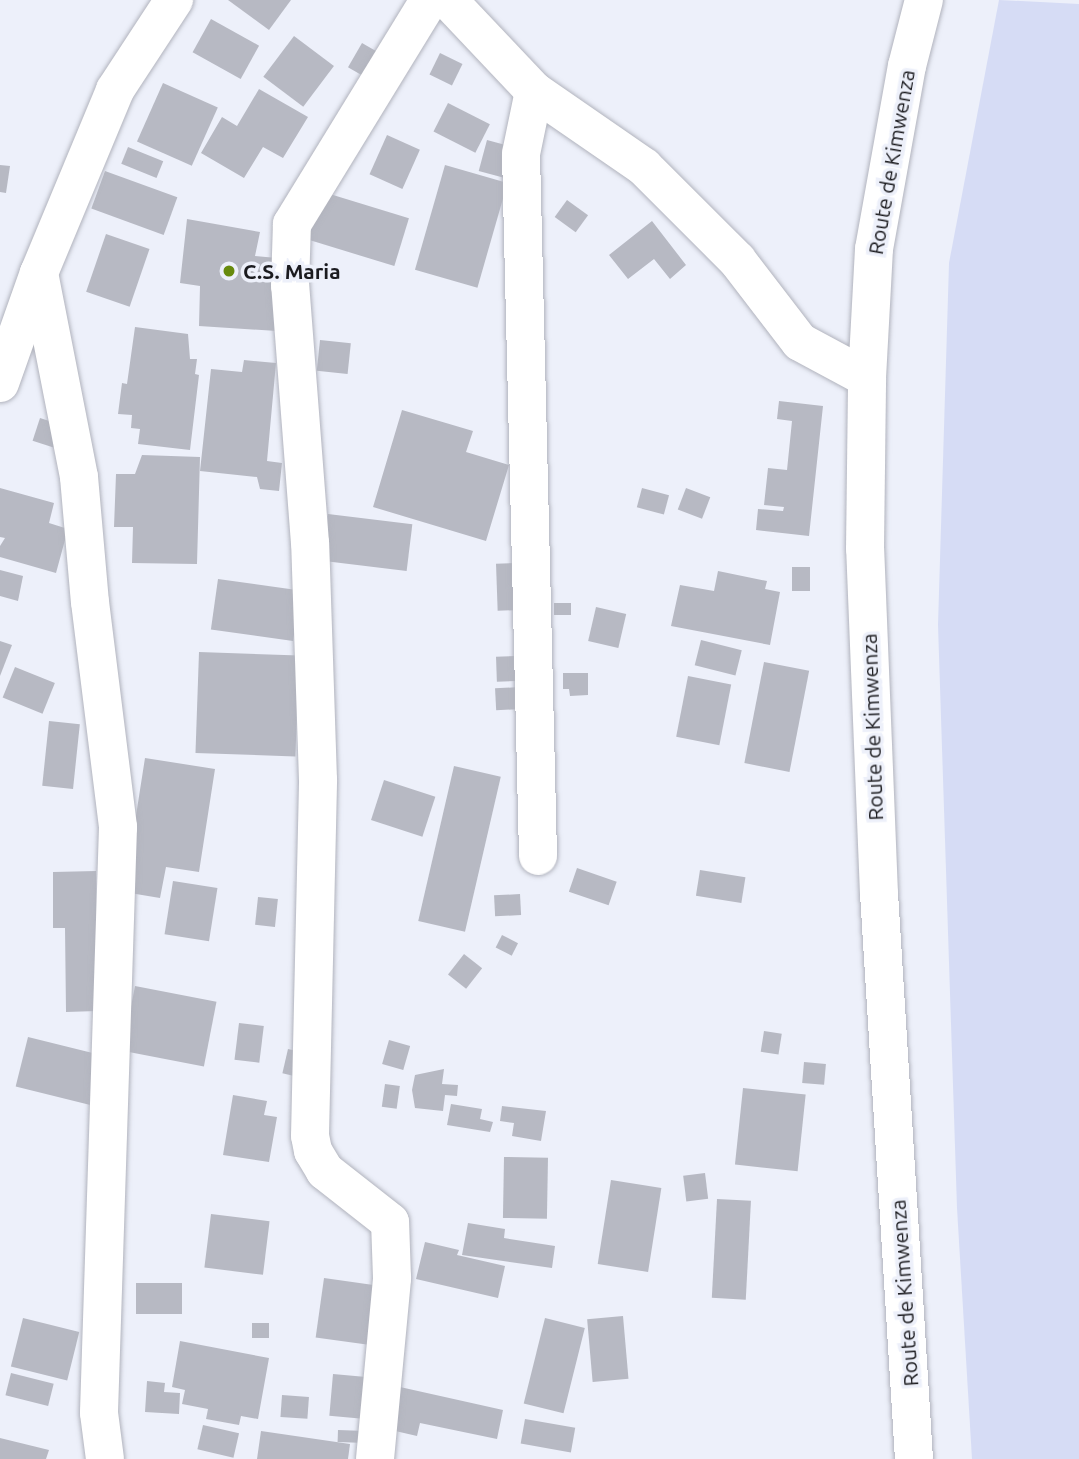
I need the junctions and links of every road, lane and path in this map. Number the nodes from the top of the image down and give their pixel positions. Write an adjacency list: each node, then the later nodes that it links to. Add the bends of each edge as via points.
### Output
1 (174, 0): 6 (street, via 115,90)
2 (429, 0): 11 (street, via 292,224 290,286 310,544 318,780 310,1136 325,1171 390,1222 392,1278)
3 (448, 0): 5 (street)
4 (924, 0): 7 (street, Route de Kimwenza, via 906,66 874,249)
5 (534, 91): 7 (street, via 644,167 737,260 800,342); 9 (street, via 521,154)
6 (39, 274): 8 (street); 10 (street, via 79,477 118,827 99,1413)
7 (867, 378): 12 (street, Route de Kimwenza, via 864,549 878,894)
8 (0, 383)
9 (538, 856)
10 (105, 1459)
11 (374, 1459)
12 (914, 1459)

